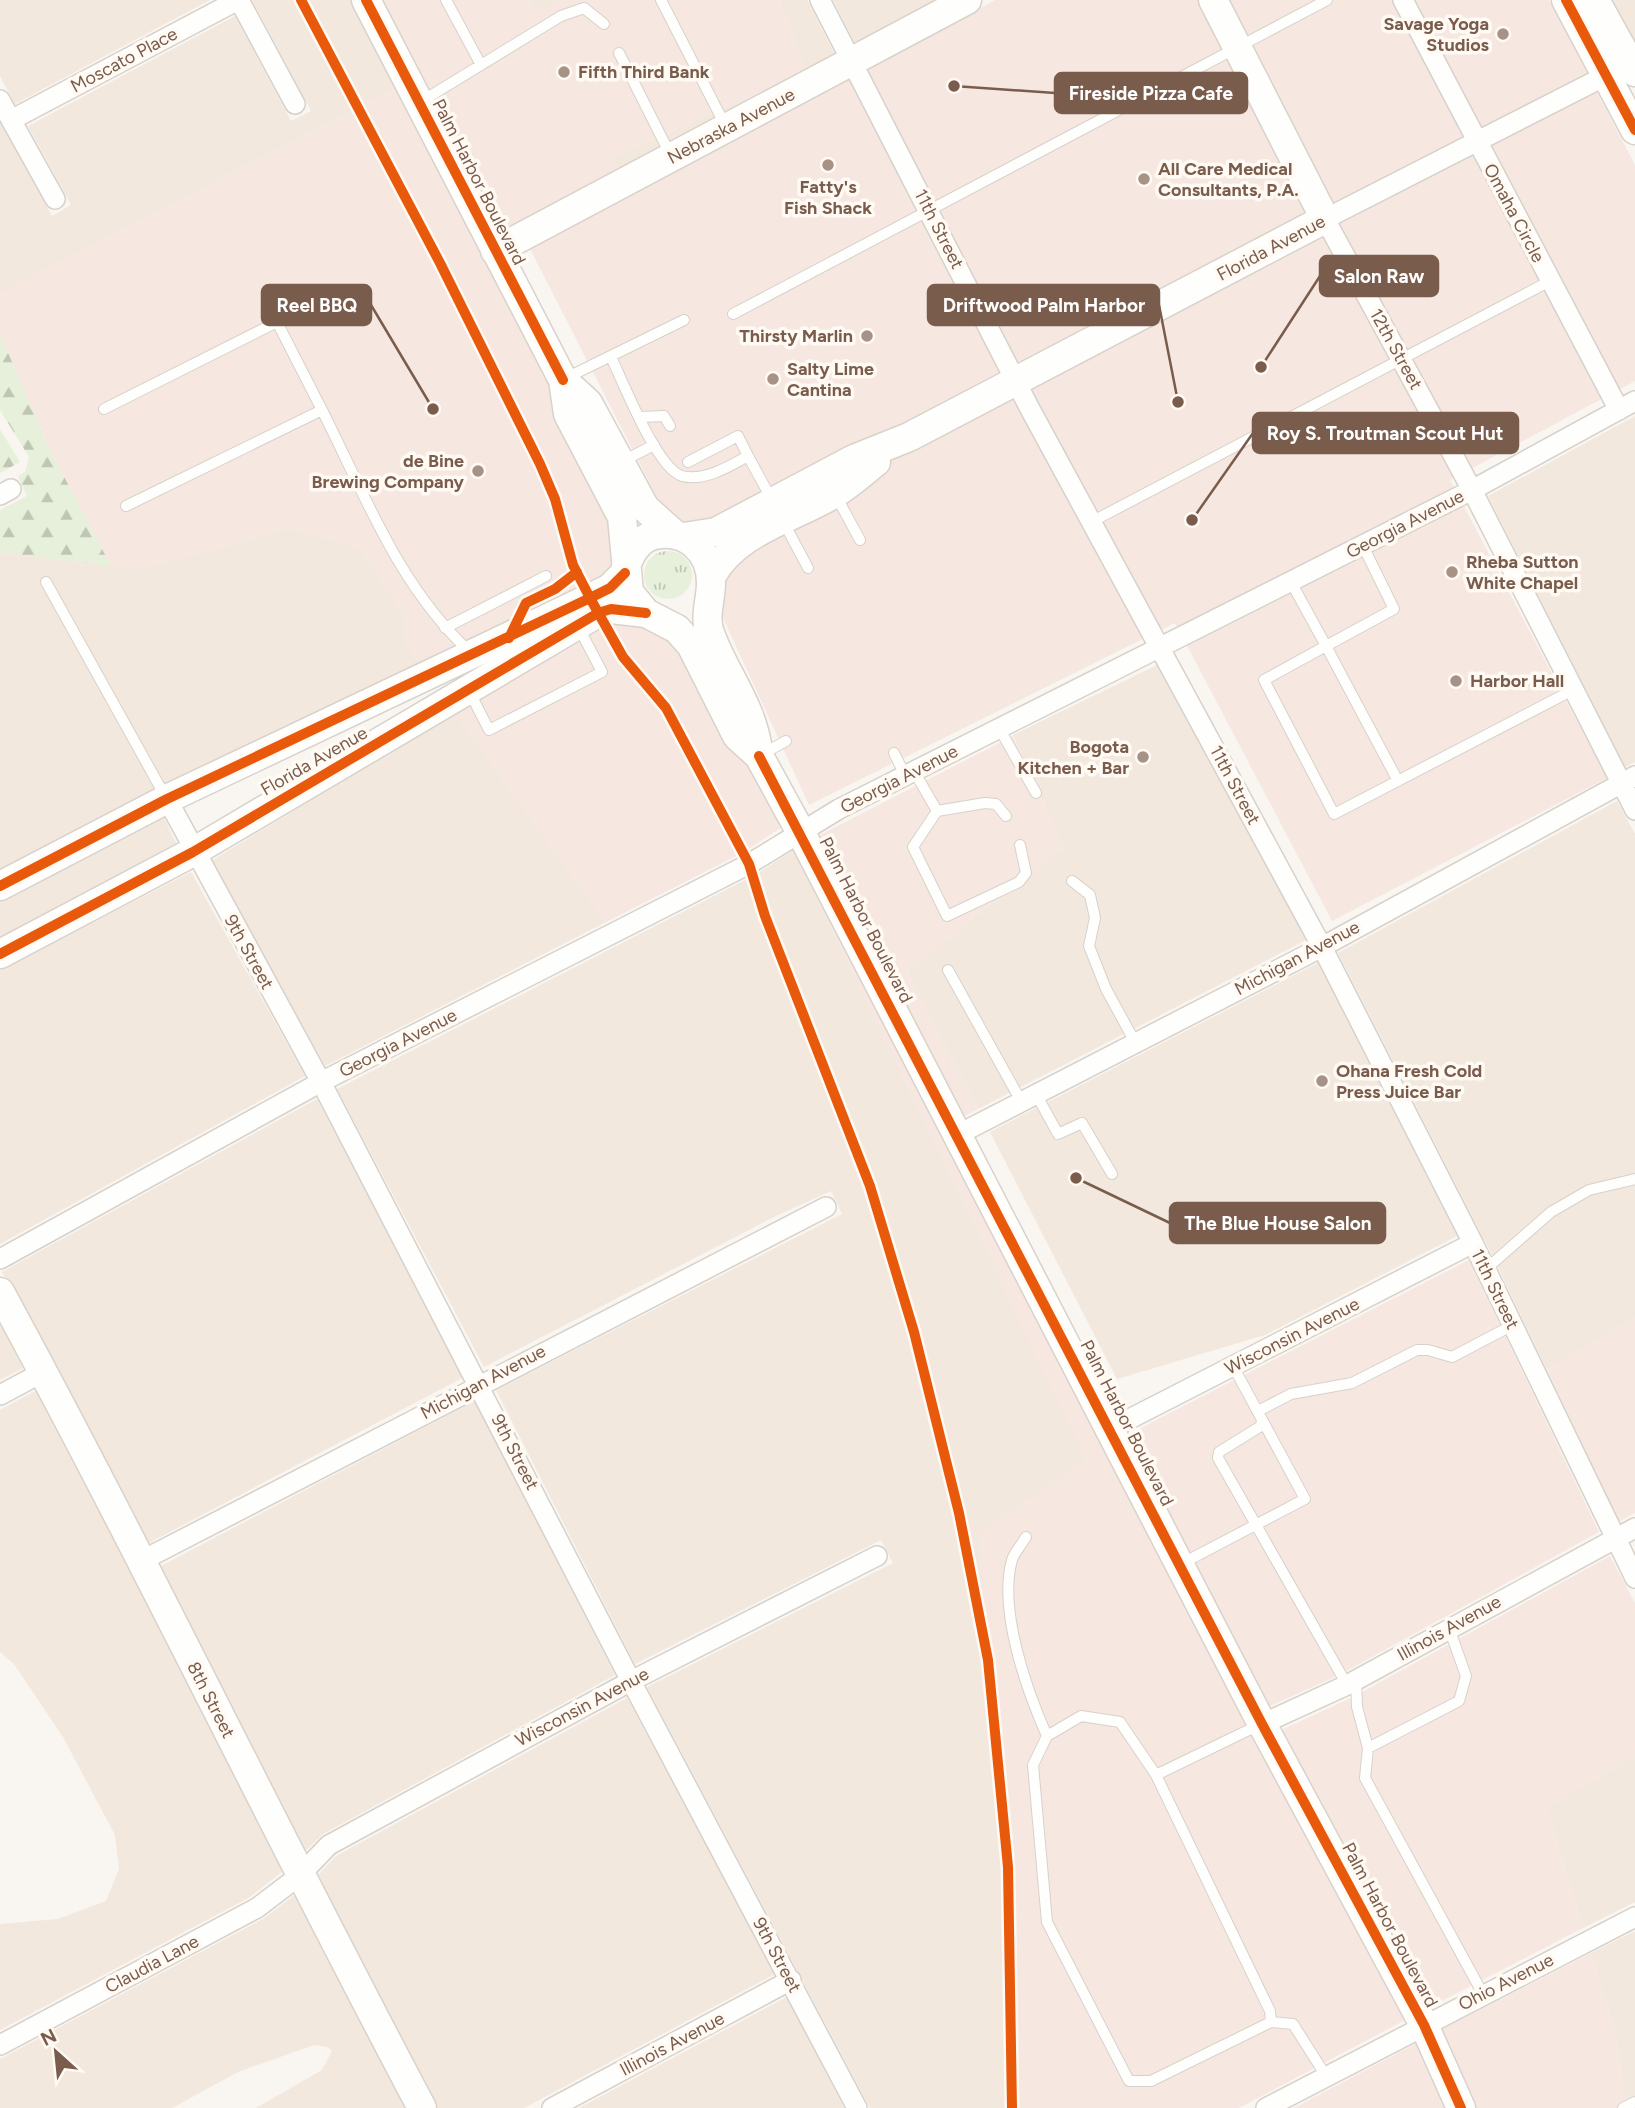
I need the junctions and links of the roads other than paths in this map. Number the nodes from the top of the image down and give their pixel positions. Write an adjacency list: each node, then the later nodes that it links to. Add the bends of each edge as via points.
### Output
1 (239, 0): 20 (street); 21 (street, Moscato Place)
2 (366, 0): 19 (main road, Palm Harbor Boulevard)
3 (446, 0): 16 (lane)
4 (661, 0): 22 (lane)
5 (820, 0): 15 (street, 11th Street)
6 (967, 0): 15 (main road, Nebraska Avenue)
7 (1213, 0): 13 (main road, 12th Street)
8 (1327, 0): 13 (lane)
9 (1403, 0): 24 (street, Omaha Circle)
10 (1566, 0): 17 (main road)
11 (1595, 0): 17 (main road)
12 (604, 24): 16 (lane, via 584,8 561,16)
13 (1237, 47): 27 (lane); 28 (main road, 12th Street)
14 (619, 53): 25 (lane)
15 (852, 63): 22 (main road, Nebraska Avenue); 27 (street, 11th Street)
16 (481, 65): 19 (lane)
17 (1627, 68): 23 (main road); 24 (street, Florida Avenue)
18 (0, 100): 21 (street)
19 (419, 103): 29 (main road, Palm Harbor Boulevard)
20 (295, 104)
21 (11, 120): 26 (street)
22 (727, 128): 25 (main road, Nebraska Avenue)
23 (1635, 130)
24 (1477, 142): 28 (street, Florida Avenue); 30 (street, Omaha Circle)
25 (672, 158): 29 (main road, Nebraska Avenue)
26 (55, 200)
27 (929, 208): 31 (lane); 36 (street, 11th Street)
28 (1325, 219): 34 (street, 12th Street); 36 (main road, Florida Avenue)
29 (495, 251): 35 (main road, Palm Harbor Boulevard)
30 (1550, 281): 34 (lane); 37 (street, Omaha Circle)
31 (733, 314)
32 (684, 320): 33 (lane)
33 (611, 357): 35 (lane); 40 (lane)
34 (1402, 361): 47 (street, 12th Street); 51 (lane)
35 (563, 380): 45 (main road, Palm Harbor Boulevard, via 588,403); 56 (main road, Palm Harbor Boulevard, via 568,414 622,517)
36 (1017, 381): 42 (main road, Florida Avenue); 51 (street, 11th Street)
37 (1627, 405): 47 (street, Georgia Avenue)
38 (104, 409): 39 (lane, via 277,322)
39 (322, 410): 49 (lane); 63 (lane, via 412,586)
40 (640, 417): 41 (lane, via 664,416); 43 (lane)
41 (670, 426)
42 (909, 437): 48 (main road, Florida Avenue); 50 (main road, Florida Avenue, via 854,458)
43 (654, 445): 45 (lane); 46 (lane, via 664,464 682,476)
44 (748, 456): 46 (lane, via 716,472); 46 (lane, via 738,436 686,458); 50 (lane)
45 (620, 463): 52 (main road, Palm Harbor Boulevard, via 645,508)
46 (695, 476)
47 (1472, 490): 54 (street, Georgia Avenue); 68 (street, 12th Street)
48 (835, 494): 50 (main road, Florida Avenue); 53 (lane)
49 (126, 506)
50 (778, 511): 52 (main road, Florida Avenue, via 716,532); 55 (lane); 60 (main road, Florida Avenue, via 726,554)
51 (1093, 521): 65 (street, 11th Street)
52 (679, 535): 56 (main road, via 648,537 635,548); 60 (main road, via 701,550)
53 (860, 540)
54 (1363, 546): 59 (street, Georgia Avenue); 64 (lane, via 1394,609)
55 (808, 568)
56 (625, 569): 61 (main road, via 629,592); 66 (main road, Florida Avenue, via 610,588)
57 (546, 576): 63 (lane)
58 (46, 582): 77 (lane)
59 (1291, 582): 64 (lane); 65 (street, Georgia Avenue)
60 (711, 584): 61 (main road, via 686,615 672,620); 72 (main road, Palm Harbor Boulevard, via 709,634 755,726)
61 (650, 615): 62 (main road, Florida Avenue, via 611,609); 72 (main road, Palm Harbor Boulevard, via 677,629 691,645 737,736)
62 (578, 625): 67 (main road, Florida Avenue); 67 (lane, via 602,672 488,730)
63 (445, 628): 66 (lane)
64 (1326, 646): 75 (lane); 75 (lane, via 1264,680 1334,814)
65 (1161, 648): 69 (street, Georgia Avenue); 86 (street, 11th Street)
66 (472, 654): 77 (main road, Florida Avenue)
67 (468, 690): 83 (main road, Florida Avenue)
68 (1573, 690): 74 (street, 12th Street); 75 (lane)
69 (999, 728): 73 (street, Georgia Avenue); 76 (lane)
70 (786, 741): 72 (lane)
71 (894, 753): 73 (lane)
72 (759, 756): 81 (main road, Palm Harbor Boulevard)
73 (909, 773): 79 (lane); 81 (street, Georgia Avenue)
74 (1628, 780): 78 (street, 12th Street); 86 (street, Michigan Avenue)
75 (1398, 781)
76 (1036, 793)
77 (167, 799): 83 (street, 9th Street); 85 (main road, Florida Avenue)
78 (1635, 810)
79 (937, 811): 80 (lane, via 985,803 996,804); 82 (lane, via 913,846 947,916 1018,881 1026,873)
80 (1006, 816)
81 (800, 831): 90 (street, Georgia Avenue, via 749,864); 92 (main road, Palm Harbor Boulevard)
82 (1020, 845)
83 (193, 852): 87 (main road, Florida Avenue); 90 (street, 9th Street)
84 (1072, 881): 89 (lane, via 1090,895 1095,918 1089,946)
85 (0, 886)
86 (1322, 947): 89 (street, Michigan Avenue); 96 (street, 11th Street)
87 (0, 954)
88 (948, 970): 91 (lane)
89 (1135, 1042): 91 (street, Michigan Avenue)
90 (321, 1082): 97 (street, Georgia Avenue); 103 (street, 9th Street)
91 (1028, 1097): 92 (street, Michigan Avenue); 93 (lane, via 1058,1133 1082,1124)
92 (957, 1135): 106 (main road, Palm Harbor Boulevard)
93 (1112, 1174)
94 (1635, 1179): 98 (lane, via 1589,1191 1551,1212)
95 (826, 1207): 103 (street, Michigan Avenue)
96 (1473, 1243): 98 (street, 11th Street); 101 (street, Wisconsin Avenue)
97 (0, 1259)
98 (1486, 1269): 100 (street, 11th Street)
99 (0, 1292): 102 (main road, 8th Street)
100 (1513, 1325): 105 (lane, via 1452,1357 1417,1350 1352,1383 1291,1394); 110 (street, 11th Street)
101 (1233, 1366): 105 (lane); 106 (street, Wisconsin Avenue)
102 (43, 1371): 104 (street); 112 (main road, 8th Street)
103 (480, 1384): 112 (street, Michigan Avenue); 116 (street, 9th Street)
104 (0, 1395)
105 (1260, 1415): 107 (lane, via 1261,1426 1219,1452 1218,1458); 107 (lane, via 1304,1499)
106 (1110, 1429): 113 (main road, Palm Harbor Boulevard)
107 (1258, 1524): 113 (lane); 117 (lane)
108 (1635, 1528): 110 (street, Illinois Avenue)
109 (1026, 1537): 119 (lane, via 1012,1560 1009,1603 1028,1693)
110 (1614, 1538): 114 (street, 11th Street); 115 (street, Illinois Avenue)
111 (877, 1556): 116 (street, Wisconsin Avenue)
112 (141, 1561): 122 (main road, 8th Street)
113 (1181, 1564): 118 (main road, Palm Harbor Boulevard)
114 (1635, 1578)
115 (1448, 1628): 117 (street, Illinois Avenue); 120 (lane, via 1466,1676 1459,1701)
116 (631, 1681): 122 (street, Wisconsin Avenue, via 329,1845); 124 (street, 9th Street)
117 (1352, 1683): 118 (street, Illinois Avenue); 120 (lane)
118 (1262, 1724): 121 (lane); 127 (main road, Palm Harbor Boulevard)
119 (1047, 1736): 121 (lane, via 1081,1716 1120,1722); 126 (lane, via 1032,1765 1047,1922 1129,2081 1151,2081)
120 (1368, 1748): 125 (lane, via 1365,1779)
121 (1156, 1775): 126 (lane, via 1270,2011)
122 (299, 1876): 128 (street, Claudia Lane, via 257,1908); 132 (main road, 8th Street)
123 (1635, 1917): 125 (street, Ohio Avenue)
124 (791, 1980): 133 (street, Illinois Avenue); 134 (street, 9th Street)
125 (1483, 1994): 127 (street, Ohio Avenue)
126 (1271, 2022): 129 (lane, via 1293,2024)
127 (1424, 2025): 129 (street, Ohio Avenue); 135 (main road, Palm Harbor Boulevard)
128 (0, 2045)
129 (1326, 2076): 131 (street, Ohio Avenue)
130 (1635, 2102): 136 (lane)
131 (1278, 2105)
132 (422, 2108)
133 (552, 2108)
134 (857, 2108)
135 (1461, 2108)
136 (1623, 2108)

